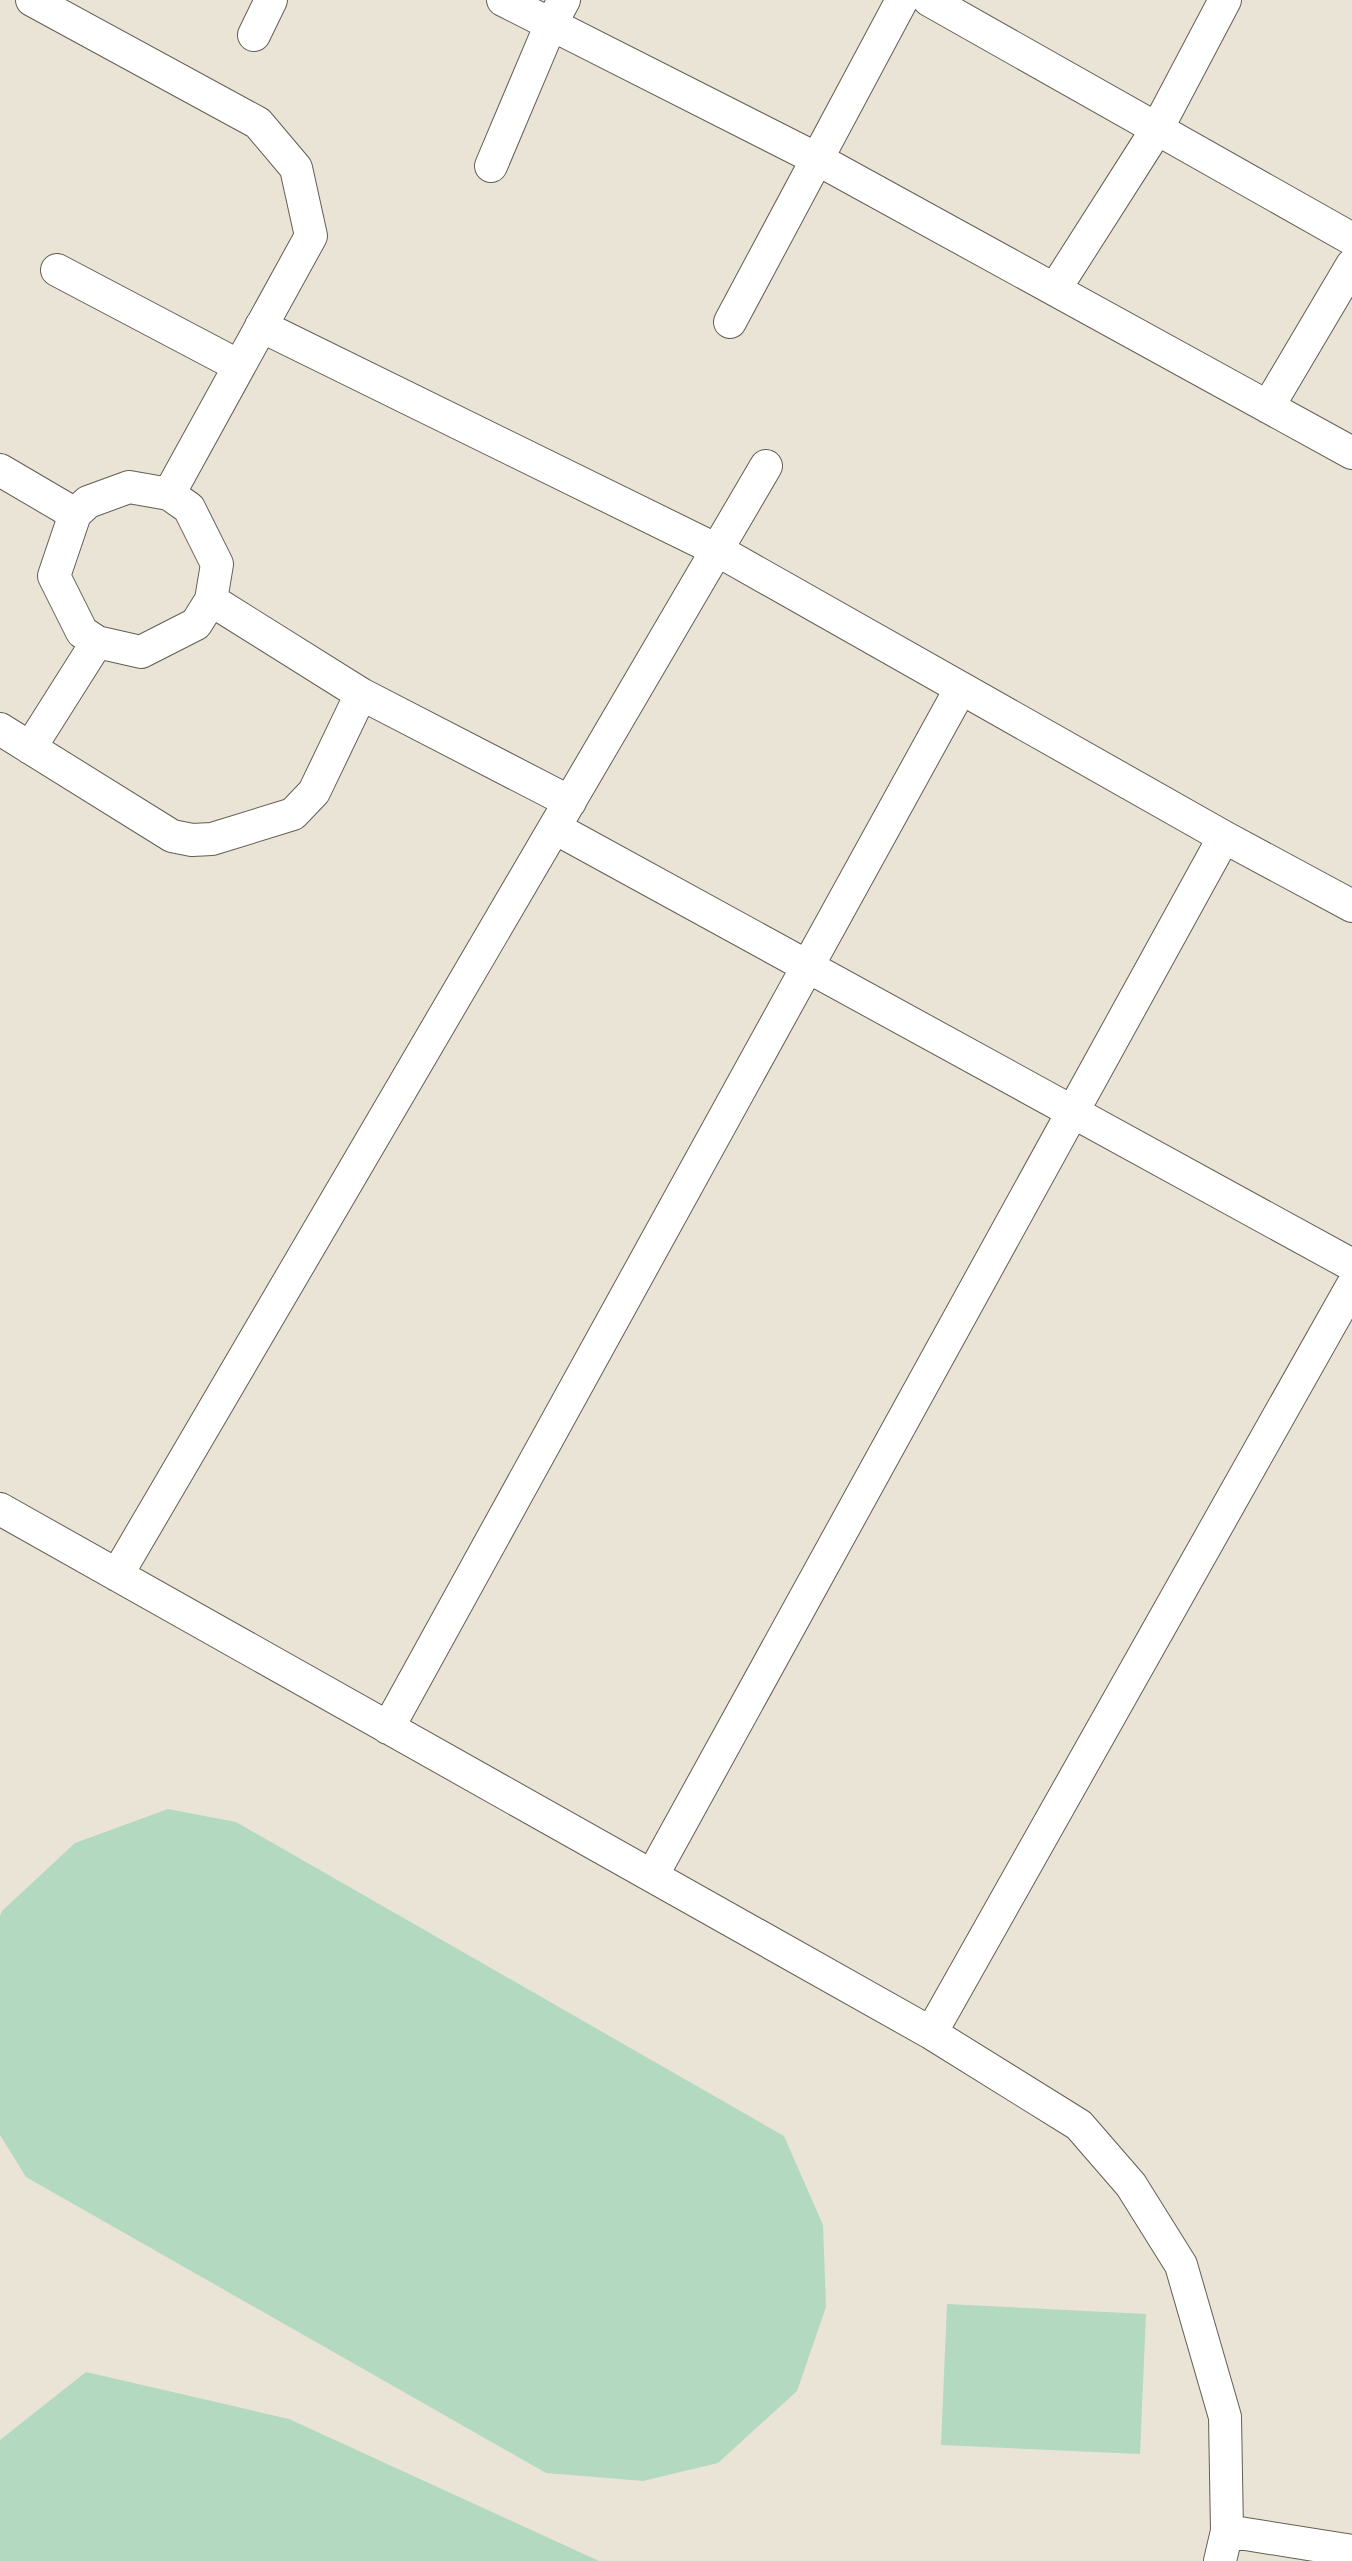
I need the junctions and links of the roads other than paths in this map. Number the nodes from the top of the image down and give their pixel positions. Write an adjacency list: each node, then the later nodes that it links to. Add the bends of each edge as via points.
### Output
1 (32, 0): 17 (street, via 258,123 296,168 311,236)
2 (271, 0): 8 (street)
3 (503, 0): 7 (street)
4 (903, 0): 10 (street)
5 (929, 0): 9 (street)
6 (1225, 0): 9 (street)
7 (557, 12): 10 (street); 11 (street)
8 (254, 35)
9 (1157, 129): 12 (street); 15 (street)
10 (817, 159): 15 (street); 16 (street)
11 (492, 166)
12 (1352, 239)
13 (1352, 265): 19 (street)
14 (57, 270): 18 (street)
15 (1055, 289): 19 (street)
16 (730, 322)
17 (261, 326): 18 (street); 25 (street)
18 (239, 366): 23 (street)
19 (1268, 407): 20 (street)
20 (1352, 453)
21 (766, 466): 25 (street)
22 (0, 470): 24 (street)
23 (169, 494): 24 (street, via 129,487 88,502); 26 (street, via 189,508 217,564)
24 (75, 514): 27 (street, via 54,576 82,632)
25 (717, 550): 28 (street); 32 (street)
26 (211, 600): 27 (street, via 196,624 141,652); 29 (street)
27 (97, 642): 31 (street)
28 (961, 688): 33 (street); 35 (street)
29 (361, 694): 31 (street, via 314,792 293,814 212,839 172,836); 32 (street)
30 (0, 729): 31 (street)
31 (30, 748)
32 (562, 815): 35 (street); 40 (street)
33 (1224, 837): 34 (street); 36 (street)
34 (1352, 906)
35 (807, 967): 36 (street); 41 (street)
36 (1072, 1112): 37 (street); 42 (street)
37 (1352, 1265)
38 (1352, 1286): 43 (street)
39 (0, 1509): 40 (street)
40 (117, 1575): 41 (street)
41 (388, 1728): 42 (street)
42 (652, 1876): 43 (street)
43 (931, 2033): 44 (street, via 1079,2125 1131,2185 1181,2265 1225,2417)
44 (1227, 2531): 45 (street); 46 (street)
45 (1352, 2550)
46 (1220, 2561)

